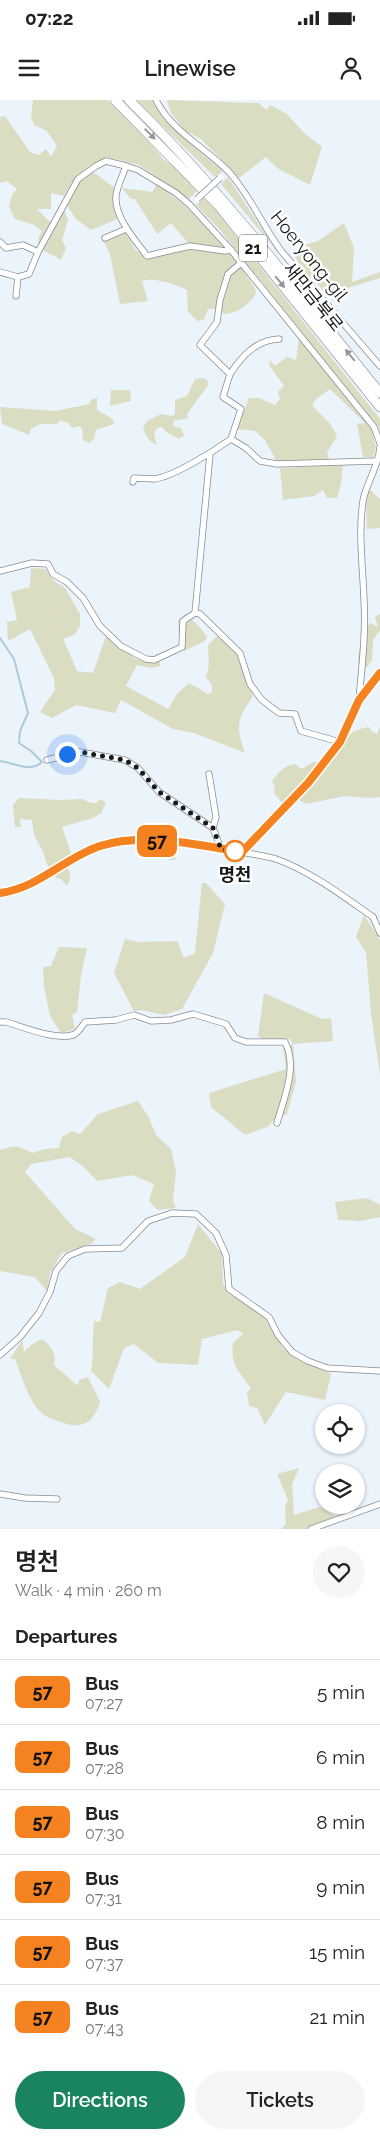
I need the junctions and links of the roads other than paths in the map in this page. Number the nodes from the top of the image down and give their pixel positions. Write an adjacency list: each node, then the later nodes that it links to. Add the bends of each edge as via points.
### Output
1 (115, 100): 20 (highway, 새만금북로 / 21, one-way to 20, via 218,205)
2 (128, 100): 19 (highway, 새만금북로 / 21, one-way to 2, via 222,198)
3 (156, 100): 5 (street, Hoeryong-gil, via 173,125)
4 (126, 166): 6 (street, via 176,193); 7 (street, via 116,197); 11 (street, via 106,162 78,179)
5 (228, 172): 6 (street, bridge); 17 (street, Hoeryong-gil, via 238,182 278,246)
6 (190, 205): 10 (street)
7 (126, 229): 8 (street); 10 (street, via 148,256 190,246)
8 (105, 238)
9 (0, 242): 11 (street, via 6,248 23,245)
10 (231, 250): 12 (street)
11 (38, 252): 14 (street, via 29,274)
12 (241, 263): 18 (street, via 228,274 217,322 200,345); 22 (street, via 374,427)
13 (0, 272): 14 (street)
14 (18, 277): 15 (street)
15 (16, 296)
16 (279, 339): 18 (street, via 261,342 240,360)
17 (380, 366)
18 (230, 374): 21 (street, via 223,398 241,409)
19 (380, 393)
20 (380, 407)
21 (231, 440): 25 (street); 26 (street, via 246,448 260,462)
22 (380, 443)
23 (380, 447): 24 (street)
24 (380, 453): 26 (street)
25 (210, 454): 27 (street, via 156,479 134,478); 29 (street)
26 (376, 461): 31 (street, via 362,502 364,625)
27 (133, 482)
28 (0, 571): 29 (street, via 32,563 48,564 53,574 83,598 100,626 121,646 146,660 154,660 182,647 183,622)
29 (194, 612): 32 (street, via 240,653 250,684 262,700 278,713 295,714 301,731)
30 (380, 673): 31 (street)
31 (359, 700): 32 (street)
32 (340, 742): 37 (street, via 308,783)
33 (47, 760): 35 (street, via 80,752 125,760 138,768 159,792)
34 (209, 774): 35 (street, via 216,817)
35 (213, 828): 36 (street)
36 (221, 849): 37 (street); 38 (street, via 169,840 101,846 28,886)
37 (242, 852): 39 (street, via 288,864)
38 (0, 893)
39 (373, 916): 40 (street); 41 (street)
40 (380, 916)
41 (380, 933)
42 (0, 1022): 43 (street, via 65,1036 76,1033 85,1022 134,1015 151,1021 171,1020 193,1014 226,1024 235,1038 246,1042 285,1042 290,1051 290,1079)
43 (277, 1123)
44 (0, 1355): 45 (street, via 39,1313 56,1271 68,1256 85,1249 122,1248 148,1220 172,1213 196,1214 216,1233 226,1254 229,1289 269,1317 292,1352 327,1368)
45 (380, 1371)
46 (0, 1494): 47 (street)
47 (57, 1499)
48 (380, 1504): 49 (street)
49 (311, 1529)

